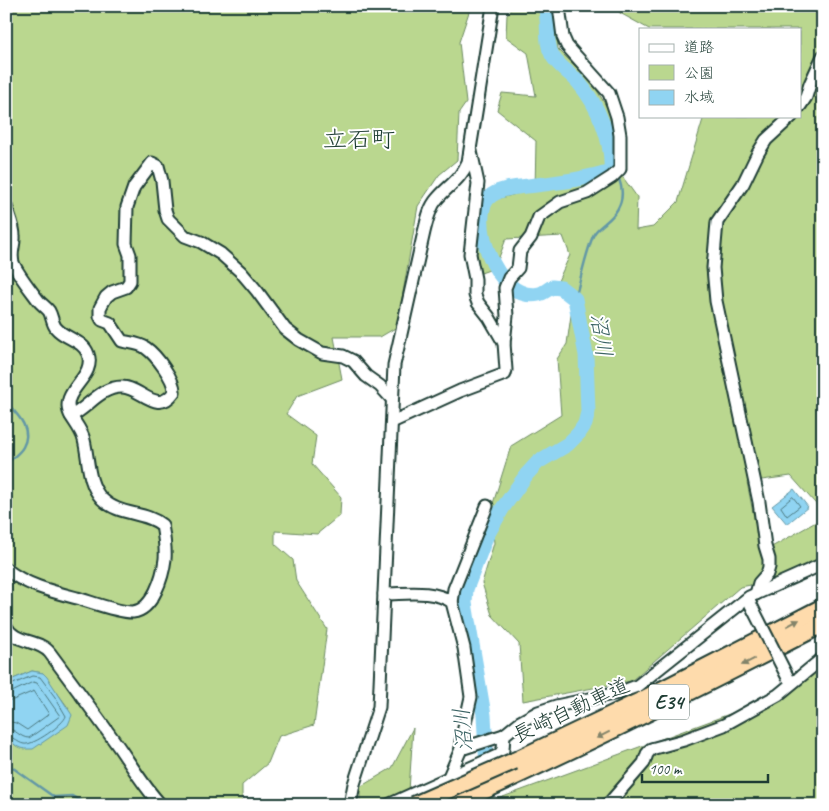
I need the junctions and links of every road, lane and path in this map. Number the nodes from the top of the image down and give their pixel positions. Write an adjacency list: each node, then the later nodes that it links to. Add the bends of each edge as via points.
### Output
1 (493, 6): 6 (street)
2 (559, 6): 8 (street, via 567,46 609,93 620,135 620,169 587,193 560,202 539,217 532,237 520,251 518,268 507,283)
3 (823, 56): 4 (street)
4 (802, 103)
5 (790, 118): 16 (street, via 766,140 743,184 717,222 713,268 716,301 769,559 767,574)
6 (470, 150): 8 (street, via 478,183 470,254 475,295); 9 (street, via 464,172 436,200 430,211 394,365)
7 (6, 206): 10 (street, via 14,237 13,264 49,311 56,328 77,341 88,354 87,372 75,386 69,400)
8 (504, 344): 11 (street, via 504,374)
9 (392, 399): 10 (street, via 353,361 322,353 299,340 285,328 234,266 210,246 185,236 168,219 158,166 152,163 134,187 126,206 130,281 126,287 106,297 100,316 110,323 122,341 147,349 172,379 174,392 163,401 155,401 134,390 110,389); 11 (street)
10 (71, 416): 14 (street, via 84,437 91,479 102,499 120,511 155,519 162,525 165,560 156,593 151,602 133,612 51,591)
11 (392, 422): 15 (street)
12 (486, 506): 17 (street)
13 (823, 564): 16 (street)
14 (6, 569)
15 (384, 594): 17 (street, via 435,594); 28 (street, via 379,707)
16 (752, 598): 22 (street, bridge); 23 (street, via 638,686 538,712)
17 (452, 602): 24 (street, via 464,648 471,697)
18 (823, 607): 26 (highway, 長崎自動車道 / E34, one-way to 18, bridge, via 514,761 636,703)
19 (823, 624): 30 (highway, 長崎自動車道 / E34, one-way to 30, via 659,707)
20 (6, 626): 27 (street, via 15,637 49,651)
21 (823, 658): 22 (street)
22 (790, 681): 31 (street, via 778,695 724,725 651,749 644,763)
23 (499, 737): 24 (street); 25 (street, via 502,750 499,755)
24 (461, 749): 25 (street)
25 (448, 779): 26 (street)
26 (416, 801): 29 (street)
27 (161, 805)
28 (350, 805)
29 (388, 805)
30 (452, 805)
31 (606, 805)

